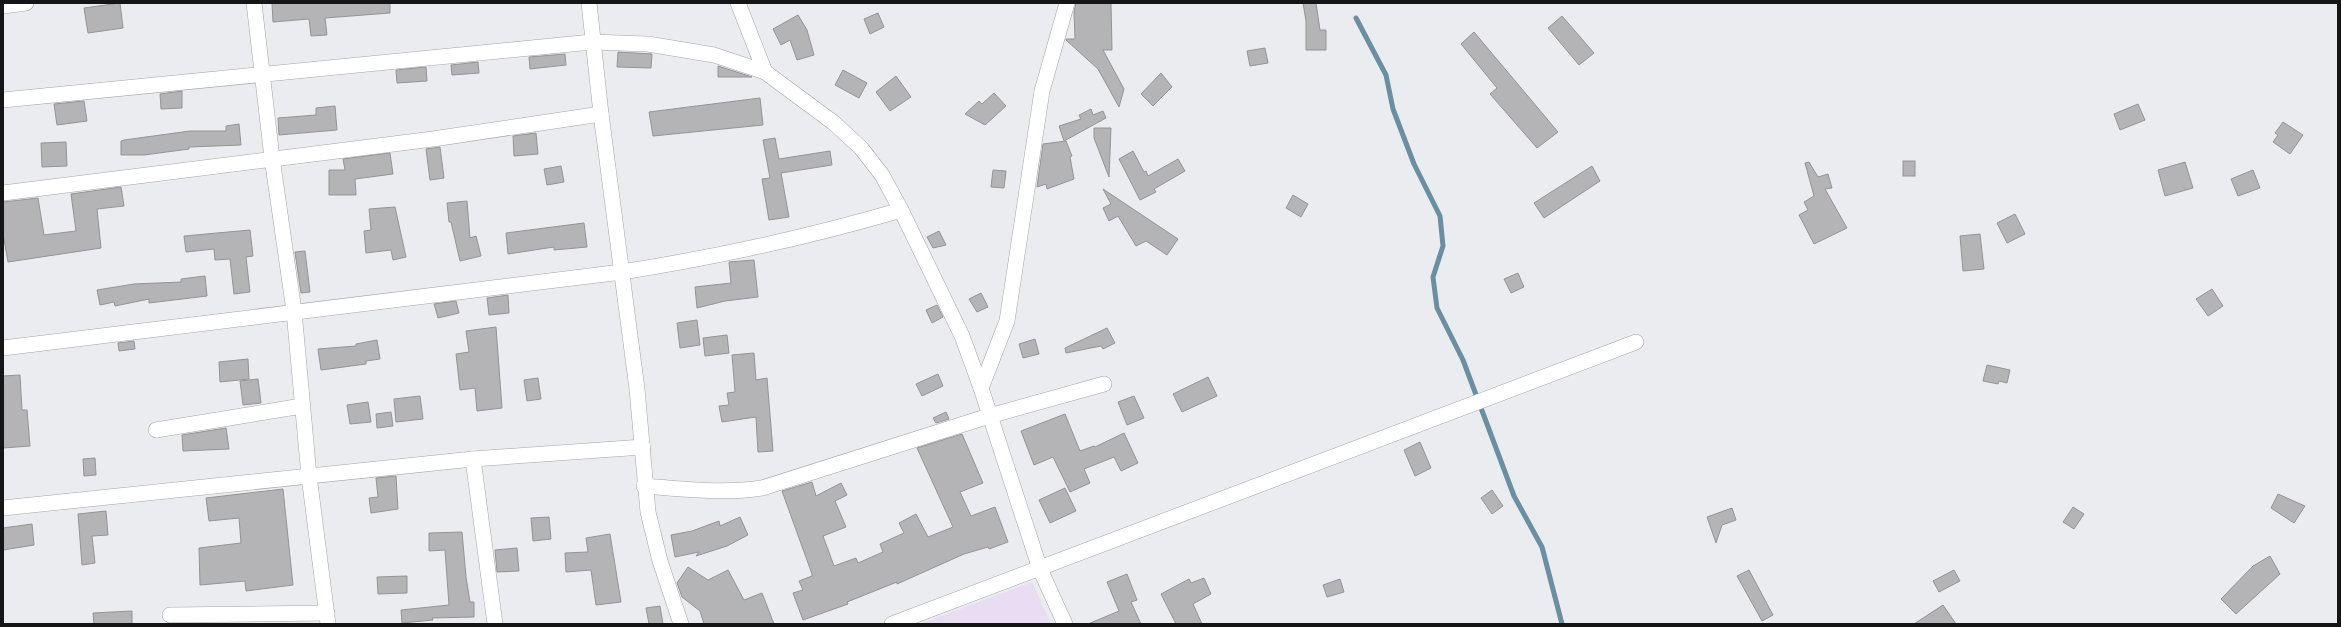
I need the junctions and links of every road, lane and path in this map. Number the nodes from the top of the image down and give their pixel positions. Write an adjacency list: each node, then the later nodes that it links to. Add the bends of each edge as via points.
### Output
1 (26, 3): 6 (street)
2 (254, 3): 9 (street)
3 (589, 3): 7 (street)
4 (738, 3): 8 (street)
5 (1067, 3): 20 (street, via 1042,91 1007,321)
6 (3, 6)
7 (592, 42): 8 (street, via 648,44 714,54); 9 (street); 11 (street)
8 (765, 72): 14 (street, via 834,123 861,148 882,175)
9 (261, 75): 10 (street); 12 (street)
10 (3, 100)
11 (601, 114): 12 (street, via 432,139); 15 (street)
12 (272, 158): 13 (street); 16 (street)
13 (3, 193)
14 (901, 210): 15 (street, via 771,245); 20 (street, via 945,298)
15 (622, 272): 16 (street); 24 (street)
16 (294, 311): 18 (street); 21 (street)
17 (1636, 342): 29 (street)
18 (3, 348)
19 (1104, 384): 22 (street)
20 (981, 388): 22 (street)
21 (302, 406): 23 (street); 26 (street)
22 (989, 416): 27 (street, via 762,488 711,491); 29 (street)
23 (156, 430)
24 (643, 447): 25 (street); 27 (street)
25 (473, 459): 26 (street); 32 (street)
26 (309, 476): 28 (street); 31 (street)
27 (644, 486): 33 (street, via 653,536)
28 (3, 508)
29 (1040, 569): 34 (street); 35 (street)
30 (170, 615): 31 (street)
31 (328, 619)
32 (495, 624)
33 (681, 624)
34 (892, 624)
35 (1065, 624)

